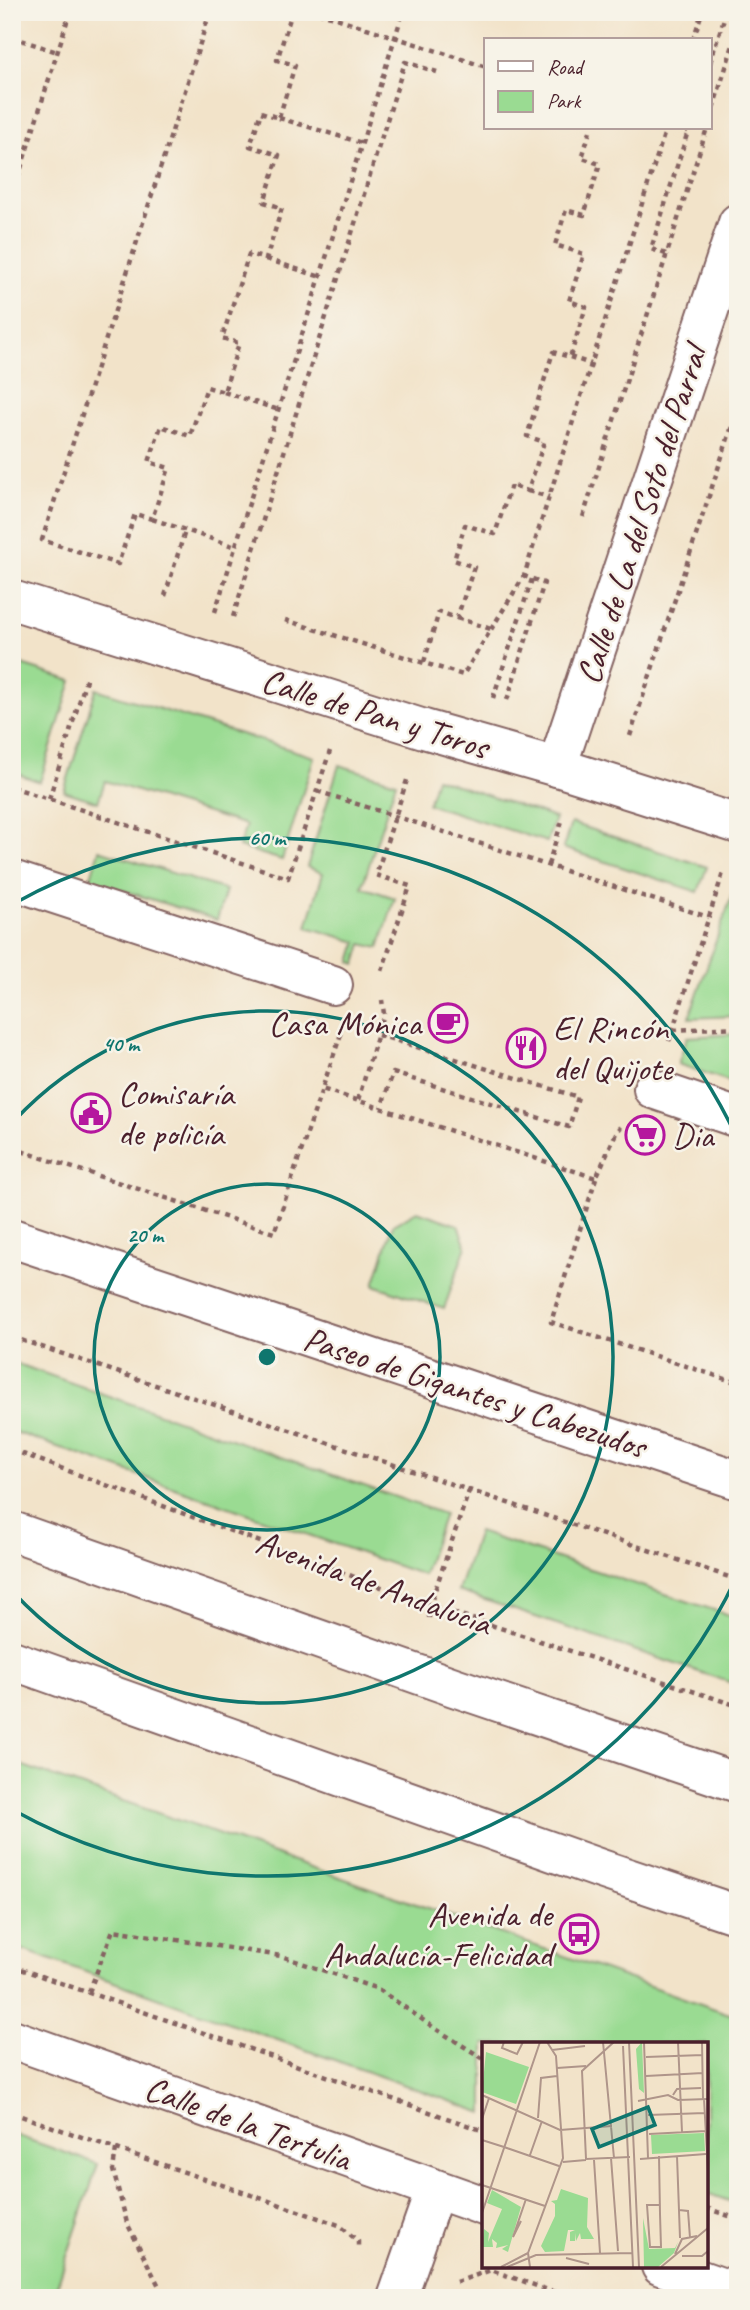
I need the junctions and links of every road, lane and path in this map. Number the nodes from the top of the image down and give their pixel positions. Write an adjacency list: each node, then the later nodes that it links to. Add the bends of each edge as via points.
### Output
1 (70, 12): 12 (path)
2 (210, 12): 36 (path, via 42,540 118,565 135,514)
3 (292, 12): 17 (path, via 277,60 295,65)
4 (318, 12): 10 (path)
5 (403, 12): 10 (path)
6 (702, 12): 11 (path)
7 (726, 12): 13 (path)
8 (738, 29): 16 (path)
9 (12, 37): 12 (path)
10 (396, 37): 14 (path); 22 (path)
11 (694, 38)
12 (57, 52): 23 (path)
13 (712, 57)
14 (484, 66)
15 (438, 72): 48 (path, via 405,62)
16 (712, 112)
17 (279, 118): 22 (path); 27 (path, via 261,112 250,146 279,155 264,202 282,208)
18 (590, 130): 29 (path, via 582,158 600,164 584,215 566,210 555,245 584,254 569,301 586,307)
19 (665, 130): 30 (path)
20 (689, 130): 26 (path, via 651,250)
21 (705, 130): 26 (path)
22 (362, 143): 28 (path)
23 (14, 184): 24 (path)
24 (12, 197)
25 (738, 223): 61 (street, Calle de La del Soto del Parral)
26 (666, 254): 37 (path)
27 (265, 260): 28 (path); 31 (path, via 249,254 222,338 239,343)
28 (321, 277): 33 (path)
29 (570, 357): 30 (path); 34 (path, via 553,352 527,436 544,442)
30 (591, 364): 35 (path)
31 (224, 393): 33 (path); 36 (path, via 207,387 190,436 161,426 149,462 169,468)
32 (738, 408): 60 (path)
33 (279, 410): 39 (path)
34 (528, 491): 35 (path); 49 (path, via 511,485 495,534 465,525 454,560 474,567)
35 (549, 497): 40 (path)
36 (152, 519): 38 (path)
37 (580, 527)
38 (185, 530): 39 (path); 43 (path)
39 (236, 547): 47 (path)
40 (524, 576): 41 (path); 52 (path)
41 (532, 579): 55 (path); 58 (path, via 544,583)
42 (152, 593): 43 (path)
43 (164, 597): 45 (path)
44 (12, 600): 57 (street, Calle de Pan y Toros)
45 (177, 601)
46 (202, 609): 47 (path)
47 (215, 613): 48 (path)
48 (233, 618): 51 (path)
49 (457, 618): 52 (path); 53 (path, via 439,612)
50 (285, 620): 53 (path)
51 (244, 622)
52 (491, 629): 53 (path, via 463,674)
53 (424, 662)
54 (88, 676): 65 (path)
55 (496, 692)
56 (480, 696): 58 (path)
57 (346, 704): 61 (street, Calle de Pan y Toros); 64 (path)
58 (506, 705): 59 (path)
59 (514, 707)
60 (628, 740)
61 (557, 767): 67 (street, Calle de Pan y Toros)
62 (408, 778): 66 (path)
63 (12, 787): 65 (path)
64 (317, 790): 65 (path, via 288,878); 66 (path)
65 (48, 799)
66 (396, 817): 69 (path); 73 (path, via 376,875 410,886)
67 (738, 824)
68 (560, 827): 69 (path)
69 (548, 865): 72 (path)
70 (722, 874): 72 (path)
71 (12, 880): 74 (street)
72 (708, 917): 77 (path)
73 (379, 980)
74 (333, 985): 80 (path, via 342,1032)
75 (381, 991): 78 (path, via 384,1014)
76 (738, 1027): 77 (path)
77 (673, 1030): 79 (path)
78 (378, 1035): 82 (path); 83 (path, via 578,1097 569,1127 393,1073)
79 (669, 1041)
80 (322, 1089): 82 (path); 85 (path, via 274,1233)
81 (653, 1089): 84 (street); 86 (path, via 616,1133)
82 (358, 1100): 83 (path)
83 (381, 1108): 86 (path)
84 (738, 1118)
85 (12, 1148)
86 (596, 1178): 89 (path, via 551,1322)
87 (12, 1238): 91 (street, Paseo de Gigantes y Cabezudos)
88 (12, 1337): 92 (path)
89 (738, 1383)
90 (12, 1450): 95 (path, Avenida de Andalucía)
91 (738, 1480)
92 (469, 1491): 94 (path); 95 (path)
93 (12, 1531): 99 (street, Avenida de Andalucía)
94 (738, 1580)
95 (430, 1605): 96 (path); 98 (path, Avenida de Andalucía)
96 (429, 1618)
97 (12, 1660): 100 (street)
98 (738, 1706)
99 (738, 1783)
100 (738, 1915)
101 (12, 1966): 102 (path)
102 (89, 1992): 104 (path, via 113,1930 229,1947 281,1956 379,1989); 106 (path)
103 (12, 2039): 108 (street, Calle de la Tertulia)
104 (482, 2058)
105 (12, 2113): 107 (path)
106 (482, 2130)
107 (116, 2149): 112 (path, via 339,2225 358,2241); 116 (path, via 113,2170 127,2223)
108 (435, 2190): 109 (street, Calle de la Tertulia); 117 (street)
109 (482, 2205)
110 (708, 2209): 111 (path)
111 (738, 2219)
112 (358, 2258)
113 (667, 2268): 115 (street)
114 (453, 2290): 118 (path, via 456,2282 491,2270)
115 (738, 2293)
116 (165, 2298)
117 (397, 2298)
118 (571, 2298)

